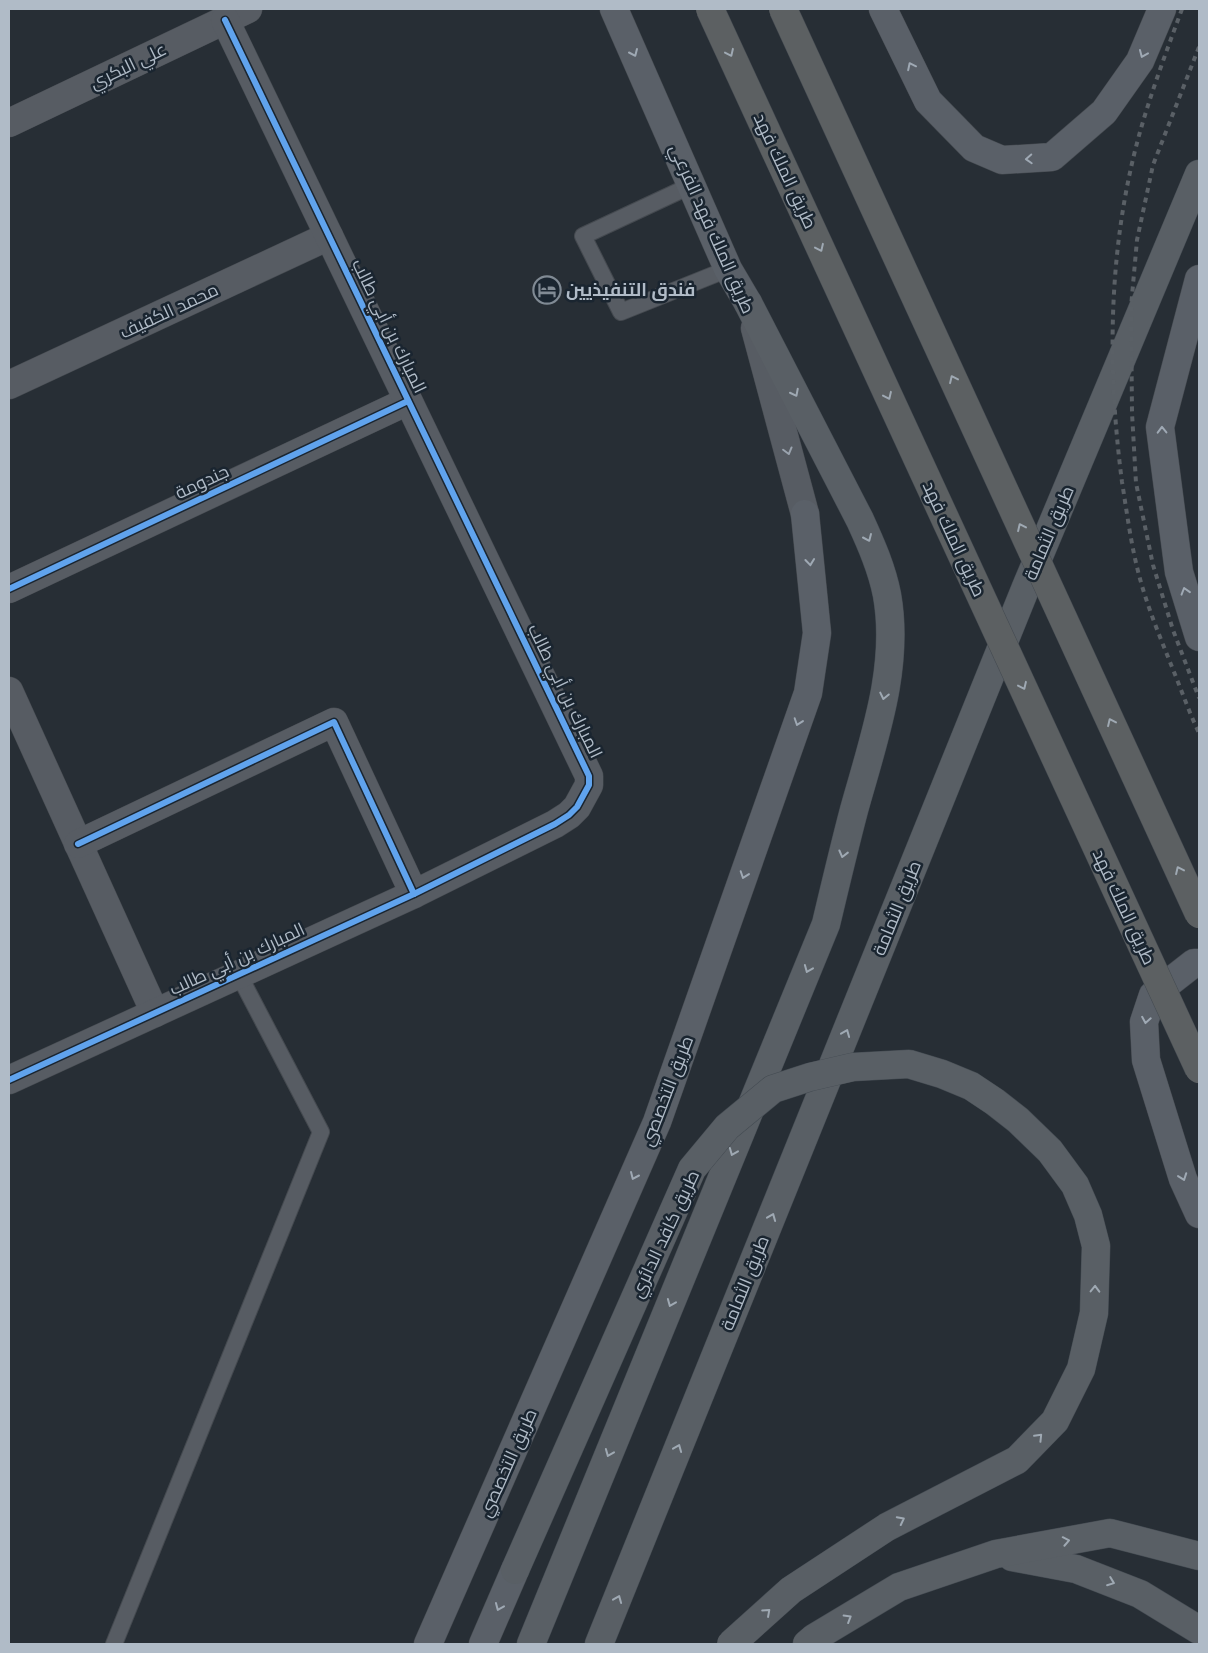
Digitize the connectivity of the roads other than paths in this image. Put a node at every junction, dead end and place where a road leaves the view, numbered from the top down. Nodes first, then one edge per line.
1 (614, 9) edge
2 (710, 9) edge
3 (783, 9) edge
4 (882, 9) edge
5 (1162, 9) edge
6 (236, 14) edge
7 (9, 123) edge
8 (1199, 174) edge
9 (692, 185) junction
10 (329, 236) junction
11 (728, 268) junction
12 (1199, 279) edge
13 (748, 303) junction
14 (9, 385) edge
15 (408, 401) junction
16 (805, 514) joint
17 (9, 589) edge
18 (1199, 637) edge
19 (9, 691) edge
20 (78, 844) junction
21 (414, 894) junction
22 (1199, 914) edge
23 (1199, 963) edge
24 (239, 975) junction
25 (154, 1013) junction
26 (1199, 1069) edge
27 (9, 1080) edge
28 (1199, 1214) edge
29 (996, 1554) junction
30 (1199, 1556) edge
31 (1199, 1630) edge
32 (114, 1644) edge
33 (428, 1644) edge
34 (482, 1644) edge
35 (531, 1644) edge
36 (599, 1644) edge
37 (731, 1644) edge
38 (808, 1644) edge

1 -> 9 main road, طريق الملك فهد الفرعي
2 -> 26 highway, طريق الملك فهد, bridge
22 -> 3 highway, bridge
5 -> 4 main road
6 - 7 street, علي البكري
6 - 10 street, المبارك بن أبي طالب
36 -> 8 main road, طريق الثمامة
9 - 11 main road, طريق الملك فهد الفرعي
9 - 11 lane
10 - 14 street, محمد الكفيف
10 - 15 street, المبارك بن أبي طالب
11 - 13 main road, طريق الملك فهد الفرعي
18 -> 12 main road
13 -> 16 street, طريق الملك فهد الفرعي
13 -> 35 main road
15 - 17 street, جندومة
15 - 21 street, المبارك بن أبي طالب
16 -> 33 main road, طريق التخصصي
19 - 20 street
20 - 21 street
20 - 25 street
21 - 24 street, المبارك بن أبي طالب
23 -> 28 main road
24 - 25 street, المبارك بن أبي طالب
24 - 32 lane
25 - 27 street, المبارك بن أبي طالب
29 -> 30 main road
29 -> 31 main road
38 -> 29 main road
37 -> 34 main road, طريق كافد الدائري, bridge

